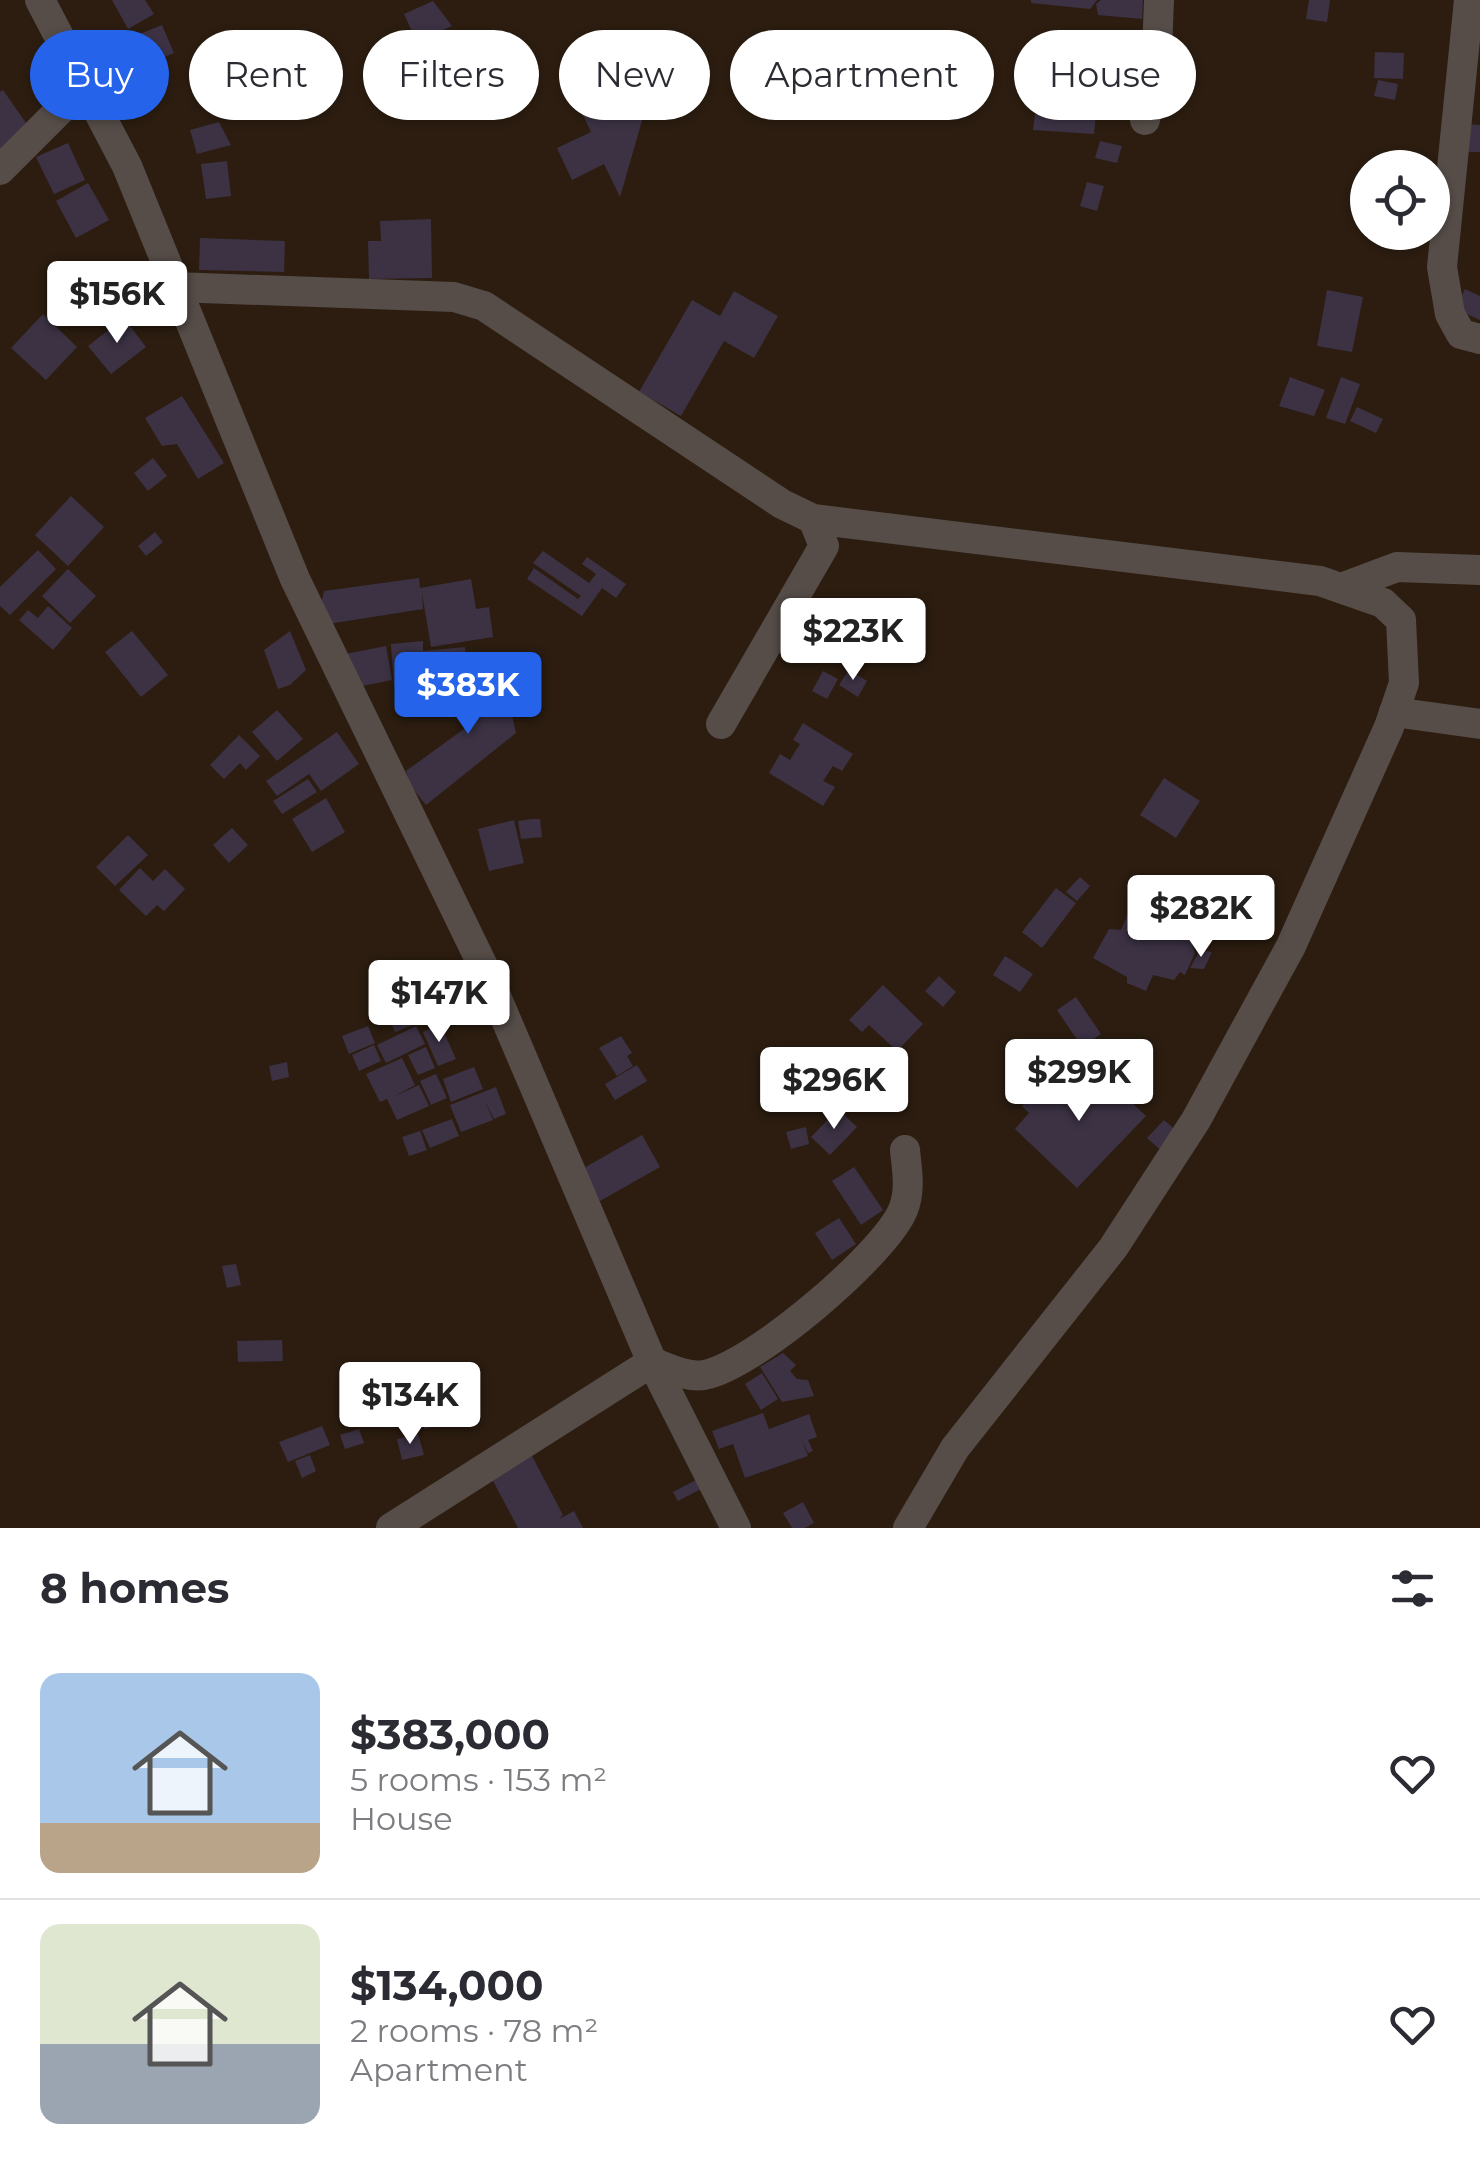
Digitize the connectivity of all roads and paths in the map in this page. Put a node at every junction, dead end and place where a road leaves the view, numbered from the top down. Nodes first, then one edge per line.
1 (40, 0) edge
2 (1159, 0) edge
3 (1469, 0) edge
4 (55, 30) edge
5 (1158, 30) edge
6 (50, 120) edge
7 (102, 120) edge
8 (0, 170) edge
9 (174, 287) junction
10 (1480, 339) edge
11 (813, 518) junction
12 (1480, 570) edge
13 (1341, 588) junction
14 (1394, 712) junction
15 (722, 724) dead end
16 (1480, 724) edge
17 (904, 1150) dead end
18 (652, 1362) junction
19 (391, 1528) edge
20 (736, 1528) edge
21 (908, 1528) edge

1 - 4 street
2 - 5 street
3 - 10 street
6 - 8 street
7 - 9 street
9 - 11 street
9 - 18 street
11 - 13 street
11 - 15 street
12 - 13 street
13 - 14 street
14 - 16 street
14 - 21 street
17 - 18 street
18 - 19 street
18 - 20 street

